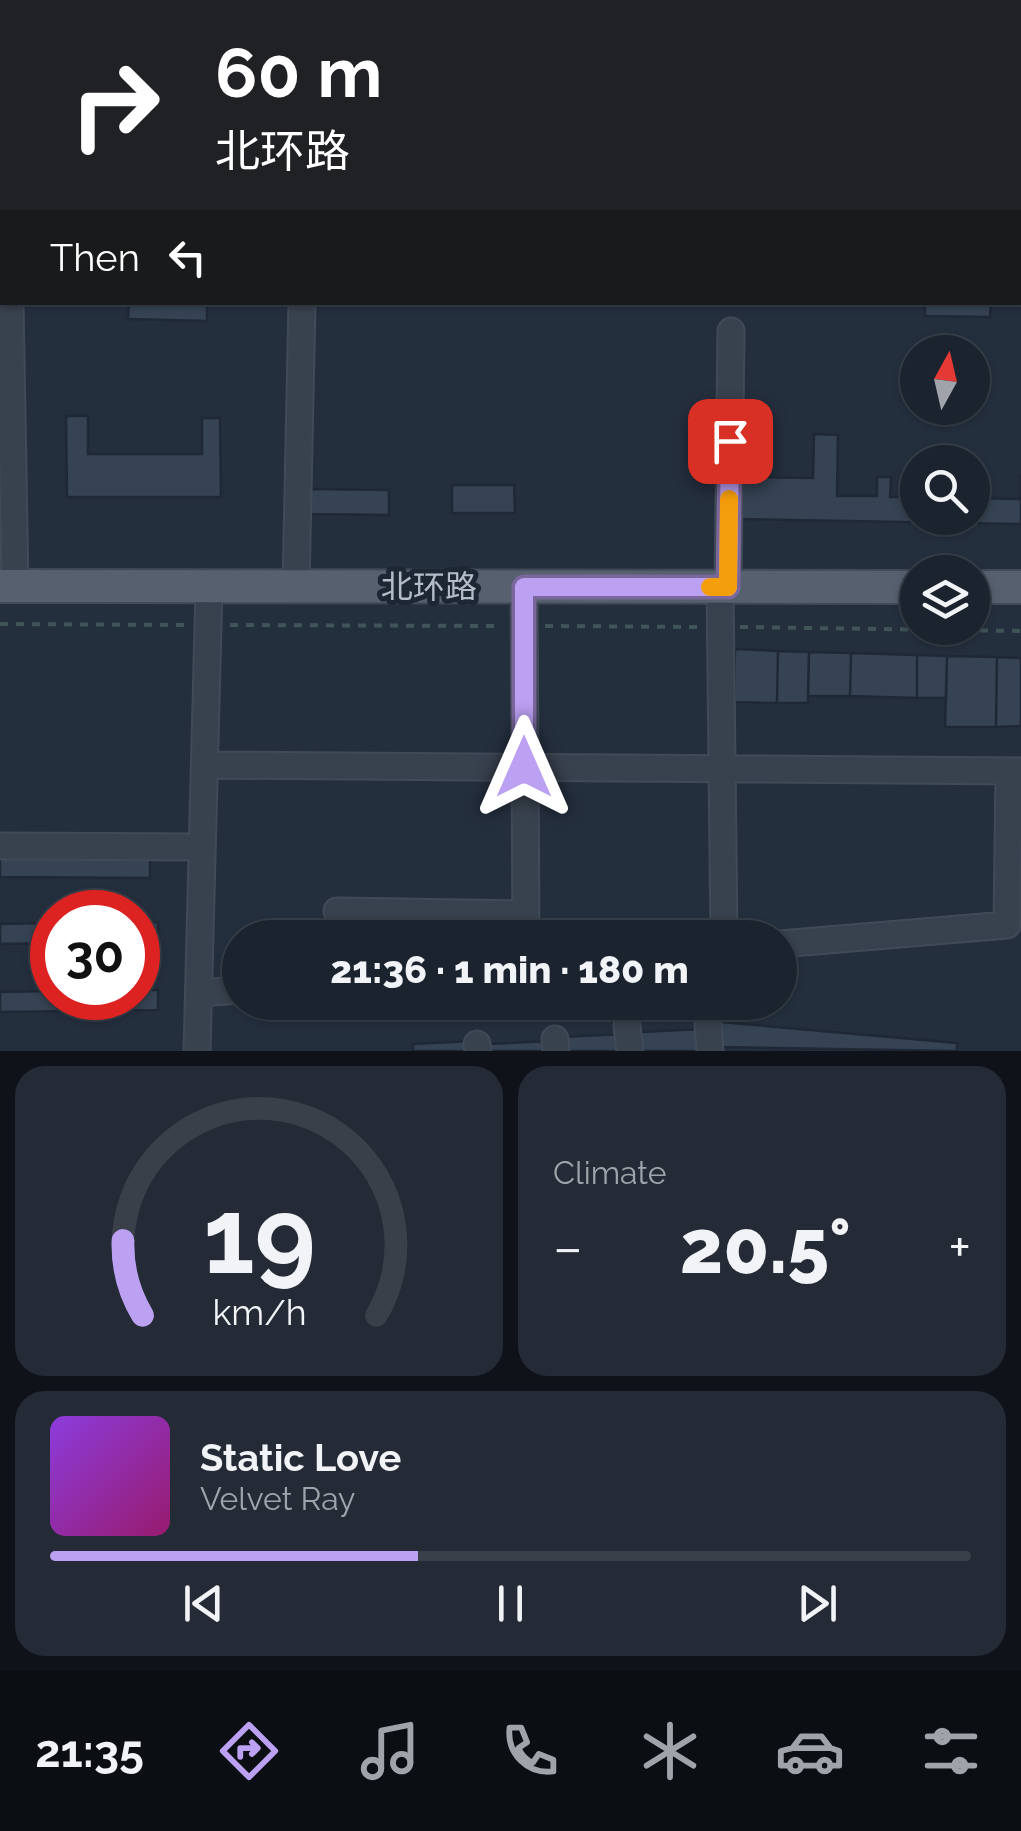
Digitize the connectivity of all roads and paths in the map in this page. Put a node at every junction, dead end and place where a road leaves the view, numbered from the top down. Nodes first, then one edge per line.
1 (10, 305) edge
2 (302, 305) edge
3 (731, 331) dead end
4 (8, 586) edge
5 (209, 587) junction
6 (524, 587) junction
7 (724, 587) junction
8 (900, 587) edge
9 (990, 587) edge
10 (1021, 587) edge
11 (296, 588) junction
12 (204, 765) junction
13 (524, 767) junction
14 (722, 768) junction
15 (1015, 771) edge
16 (0, 846) edge
17 (202, 847) junction
18 (336, 911) dead end
19 (450, 920) edge
20 (526, 920) edge
21 (724, 920) edge
22 (797, 943) edge
23 (222, 991) edge
24 (199, 993) junction
25 (708, 1024) dead end
26 (197, 1051) edge
27 (710, 1051) edge

1 - 4 street
2 - 11 street
3 - 7 street
4 - 5 main road, 北环路
5 - 11 main road, 北环路
5 - 12 street
6 - 7 main road, 北环路
6 - 11 main road, 北环路
6 - 13 street
7 - 8 main road, 北环路
7 - 14 street
9 - 10 main road
12 - 13 street
12 - 17 street
13 - 14 street
13 - 20 street
14 - 15 street
14 - 21 street
15 - 22 street
16 - 17 street
17 - 24 street
18 - 19 street
23 - 24 street
24 - 26 street
25 - 27 street

